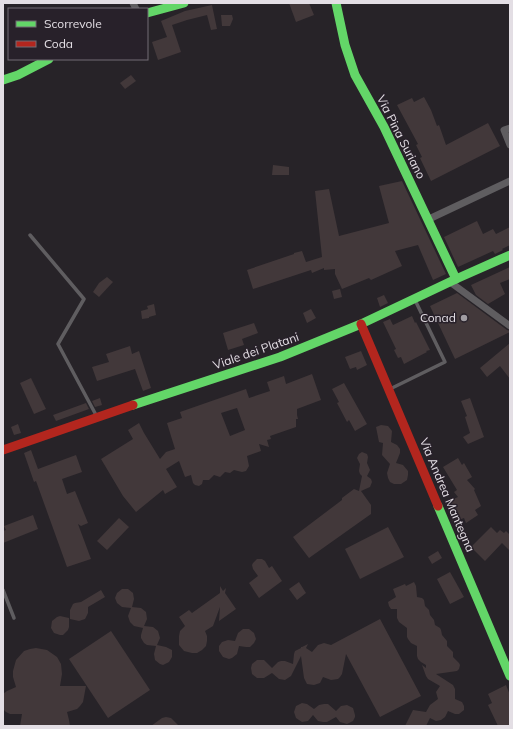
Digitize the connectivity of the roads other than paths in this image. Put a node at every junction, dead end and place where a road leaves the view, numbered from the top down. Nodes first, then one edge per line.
1 (184, 3) edge
2 (336, 3) edge
3 (148, 13) edge
4 (47, 60) edge
5 (3, 80) edge
6 (510, 128) edge
7 (510, 146) edge
8 (510, 181) edge
9 (429, 219) junction
10 (30, 235) dead end
11 (510, 255) edge
12 (453, 280) junction
13 (414, 299) junction
14 (360, 324) junction
15 (510, 326) edge
16 (389, 390) junction
17 (97, 417) junction
18 (3, 450) edge
19 (3, 590) edge
20 (14, 618) dead end
21 (510, 676) edge

1 - 3 street
2 - 9 street, Via Pina Suriano
4 - 5 street
6 - 7 street
8 - 9 street
9 - 12 street, Via Pina Suriano
10 - 17 lane
11 - 12 street, Viale dei Platani
12 - 13 street, Viale dei Platani
12 - 15 street
13 - 14 street, Viale dei Platani
13 - 16 lane
14 - 16 street, Via Andrea Mantegna
14 - 17 street, Viale dei Platani
16 - 21 street, Via Andrea Mantegna
17 - 18 street, Viale dei Platani
19 - 20 lane

